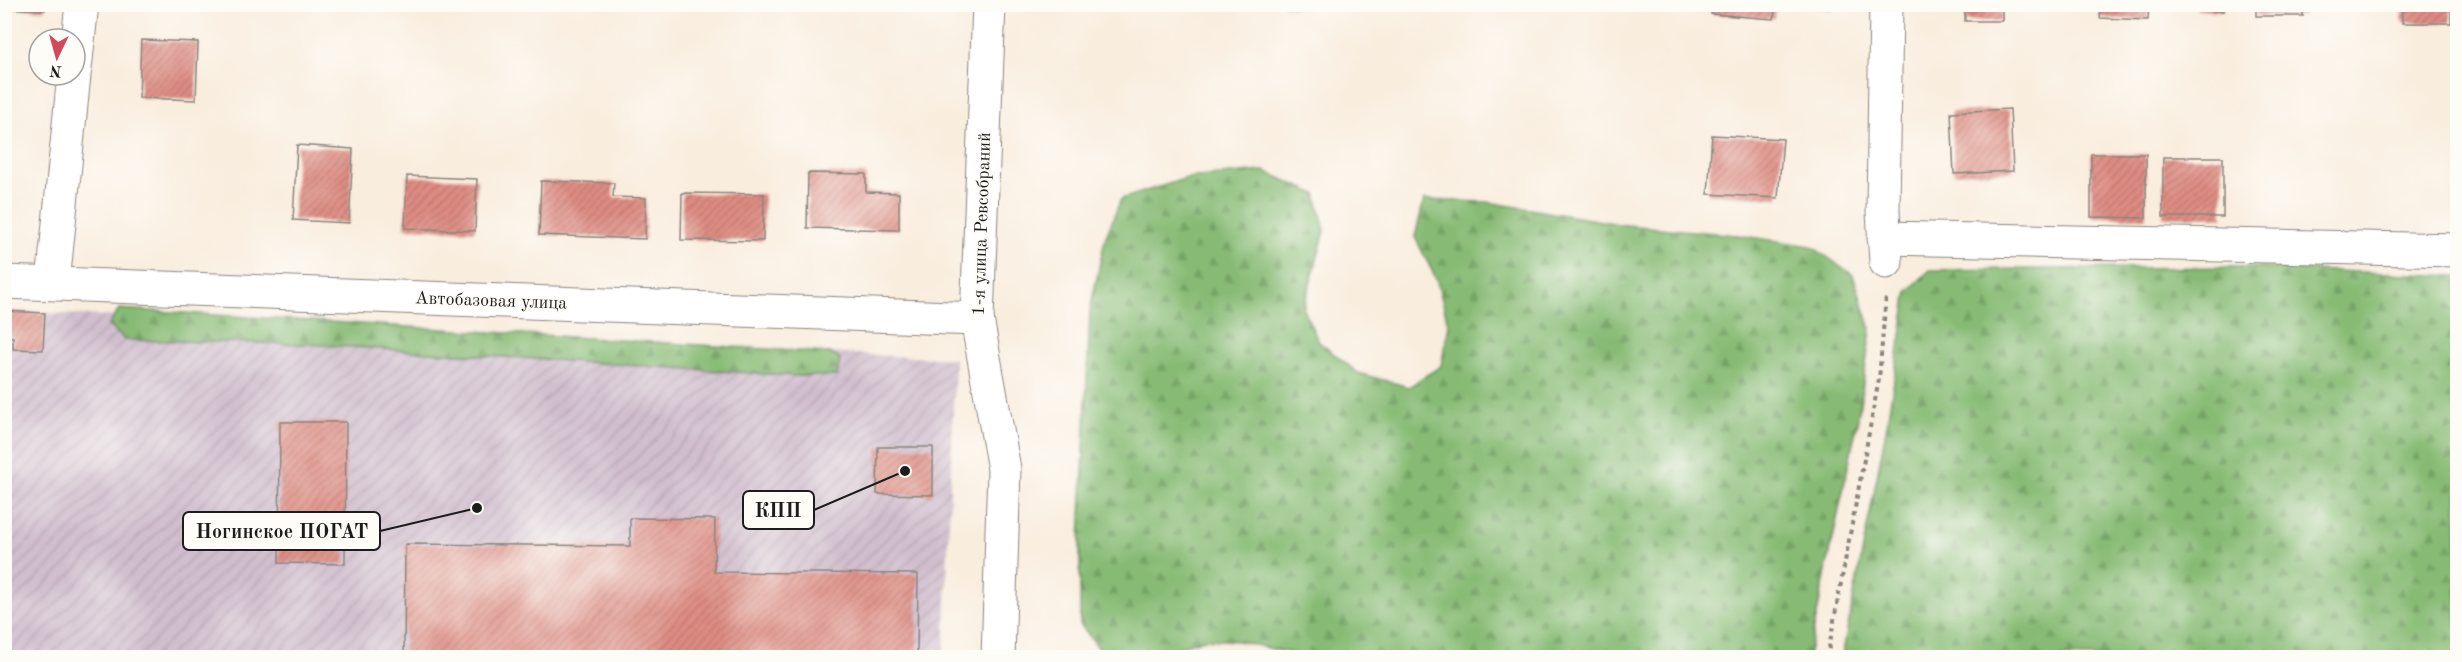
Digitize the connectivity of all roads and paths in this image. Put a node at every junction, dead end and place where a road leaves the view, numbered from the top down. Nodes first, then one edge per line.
1 (82, 4) edge
2 (989, 4) edge
3 (1886, 4) edge
4 (80, 27) edge
5 (73, 87) edge
6 (1885, 250) junction
7 (2457, 250) edge
8 (4, 282) edge
9 (53, 283) junction
10 (978, 320) junction
11 (998, 657) edge
12 (1827, 657) edge

1 - 4 street
2 - 10 street, 1-я улица Ревсобраний
3 - 6 street
5 - 9 street
6 - 7 street
6 - 12 path
8 - 9 street, Автобазовая улица
9 - 10 street, Автобазовая улица
10 - 11 street, 1-я улица Ревсобраний

